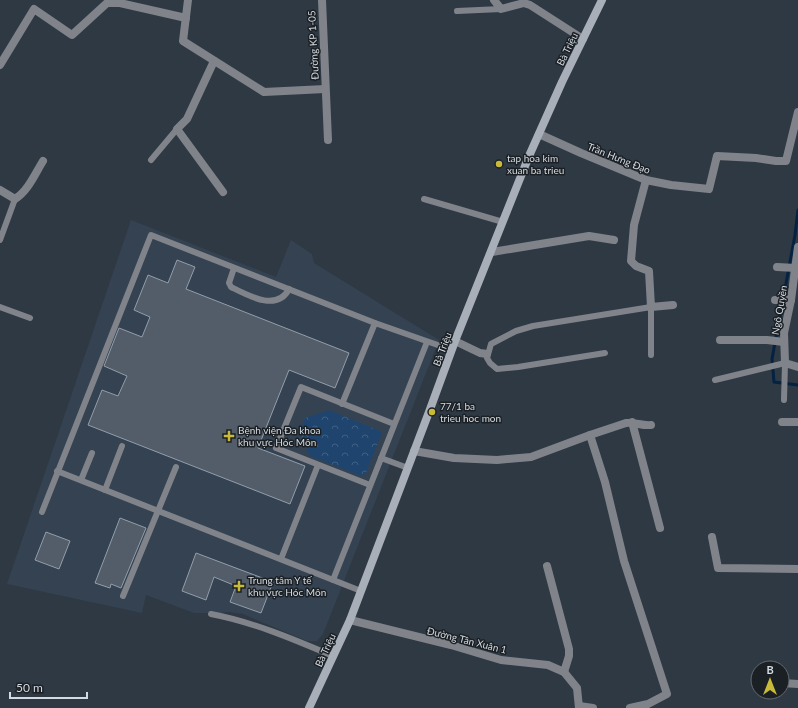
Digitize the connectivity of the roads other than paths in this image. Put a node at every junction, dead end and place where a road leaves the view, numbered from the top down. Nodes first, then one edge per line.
1 (188, 0) edge
2 (322, 0) edge
3 (494, 0) edge
4 (602, 0) edge
5 (501, 9) junction
6 (457, 11) dead end
7 (186, 18) junction
8 (583, 39) junction
9 (214, 60) junction
10 (0, 65) edge
11 (325, 89) junction
12 (798, 112) edge
13 (177, 129) junction
14 (539, 134) junction
15 (328, 140) dead end
16 (151, 160) dead end
17 (43, 161) dead end
18 (646, 180) junction
19 (0, 190) edge
20 (223, 192) dead end
21 (424, 199) dead end
22 (15, 200) junction
23 (503, 222) junction
24 (0, 240) edge
25 (614, 240) dead end
26 (798, 247) edge
27 (492, 252) junction
28 (779, 267) dead end
29 (794, 267) junction
30 (234, 268) junction
31 (290, 289) junction
32 (775, 300) dead end
33 (790, 300) junction
34 (673, 305) dead end
35 (0, 307) edge
36 (651, 307) junction
37 (30, 318) dead end
38 (375, 322) junction
39 (720, 340) dead end
40 (455, 341) junction
41 (782, 341) junction
42 (428, 342) junction
43 (452, 350) junction
44 (605, 353) dead end
45 (487, 354) junction
46 (650, 355) dead end
47 (785, 363) junction
48 (798, 367) edge
49 (715, 380) dead end
50 (784, 400) dead end
51 (342, 404) junction
52 (632, 422) junction
53 (782, 422) dead end
54 (798, 422) edge
55 (394, 424) junction
56 (651, 425) dead end
57 (590, 435) junction
58 (122, 446) dead end
59 (414, 451) junction
60 (92, 453) dead end
61 (381, 458) junction
62 (318, 465) junction
63 (176, 467) dead end
64 (408, 468) junction
65 (58, 471) junction
66 (81, 480) junction
67 (370, 486) junction
68 (105, 490) junction
69 (158, 511) junction
70 (42, 512) dead end
71 (660, 528) dead end
72 (712, 537) dead end
73 (281, 559) junction
74 (547, 566) dead end
75 (798, 569) edge
76 (333, 580) junction
77 (361, 591) junction
78 (122, 596) dead end
79 (211, 614) dead end
80 (350, 620) junction
81 (333, 656) junction
82 (564, 672) junction
83 (579, 707) edge
84 (309, 708) edge
85 (593, 708) edge
86 (630, 708) edge

1 - 7 street
2 - 11 street, Đường KP 1-05
3 - 5 street
4 - 8 street, Bà Triệu
5 - 6 lane
5 - 8 street
7 - 9 street, Đường KP 1-05
7 - 10 street
8 - 14 street, Bà Triệu
9 - 11 street, Đường KP 1-05
9 - 13 street
11 - 15 street, Đường KP 1-05
12 - 18 street, Trần Hưng Đạo
13 - 16 lane
13 - 20 street
14 - 18 street, Trần Hưng Đạo
14 - 23 street, Bà Triệu
17 - 22 street
18 - 36 street
19 - 22 street
21 - 23 lane
22 - 24 lane
23 - 27 street, Bà Triệu
25 - 27 street
26 - 29 street, Ngô Quyền
27 - 40 street, Bà Triệu
28 - 29 street
29 - 33 street, Ngô Quyền
30 - 31 lane
30 - 31 lane
30 - 65 lane
31 - 38 lane
32 - 33 street
33 - 41 street, Ngô Quyền
34 - 36 street
35 - 37 lane
36 - 45 lane
36 - 46 lane
38 - 42 lane
38 - 51 lane
39 - 41 street
40 - 43 street, Bà Triệu
40 - 45 street
41 - 47 street, Ngô Quyền
42 - 43 lane
42 - 55 lane
43 - 59 street, Bà Triệu
44 - 45 lane
47 - 48 street
47 - 49 lane
47 - 50 lane
51 - 55 lane
51 - 62 lane
52 - 56 street
52 - 57 street
52 - 71 street
53 - 54 street
55 - 61 lane
57 - 59 street
57 - 86 street
58 - 68 lane
59 - 64 street, Bà Triệu
60 - 66 lane
61 - 64 lane
61 - 67 lane
62 - 67 lane
62 - 73 lane
63 - 69 lane
64 - 77 street, Bà Triệu
65 - 66 lane
65 - 70 lane
66 - 68 lane
67 - 76 lane
68 - 69 lane
69 - 73 lane
69 - 78 lane
72 - 75 street
73 - 76 lane
74 - 82 street
76 - 77 lane
77 - 80 street, Bà Triệu
79 - 81 lane
80 - 81 street, Bà Triệu
80 - 82 street, Đường Tân Xuân 1
81 - 84 street, Bà Triệu
82 - 83 street, Đường Tân Xuân 1
83 - 85 street

